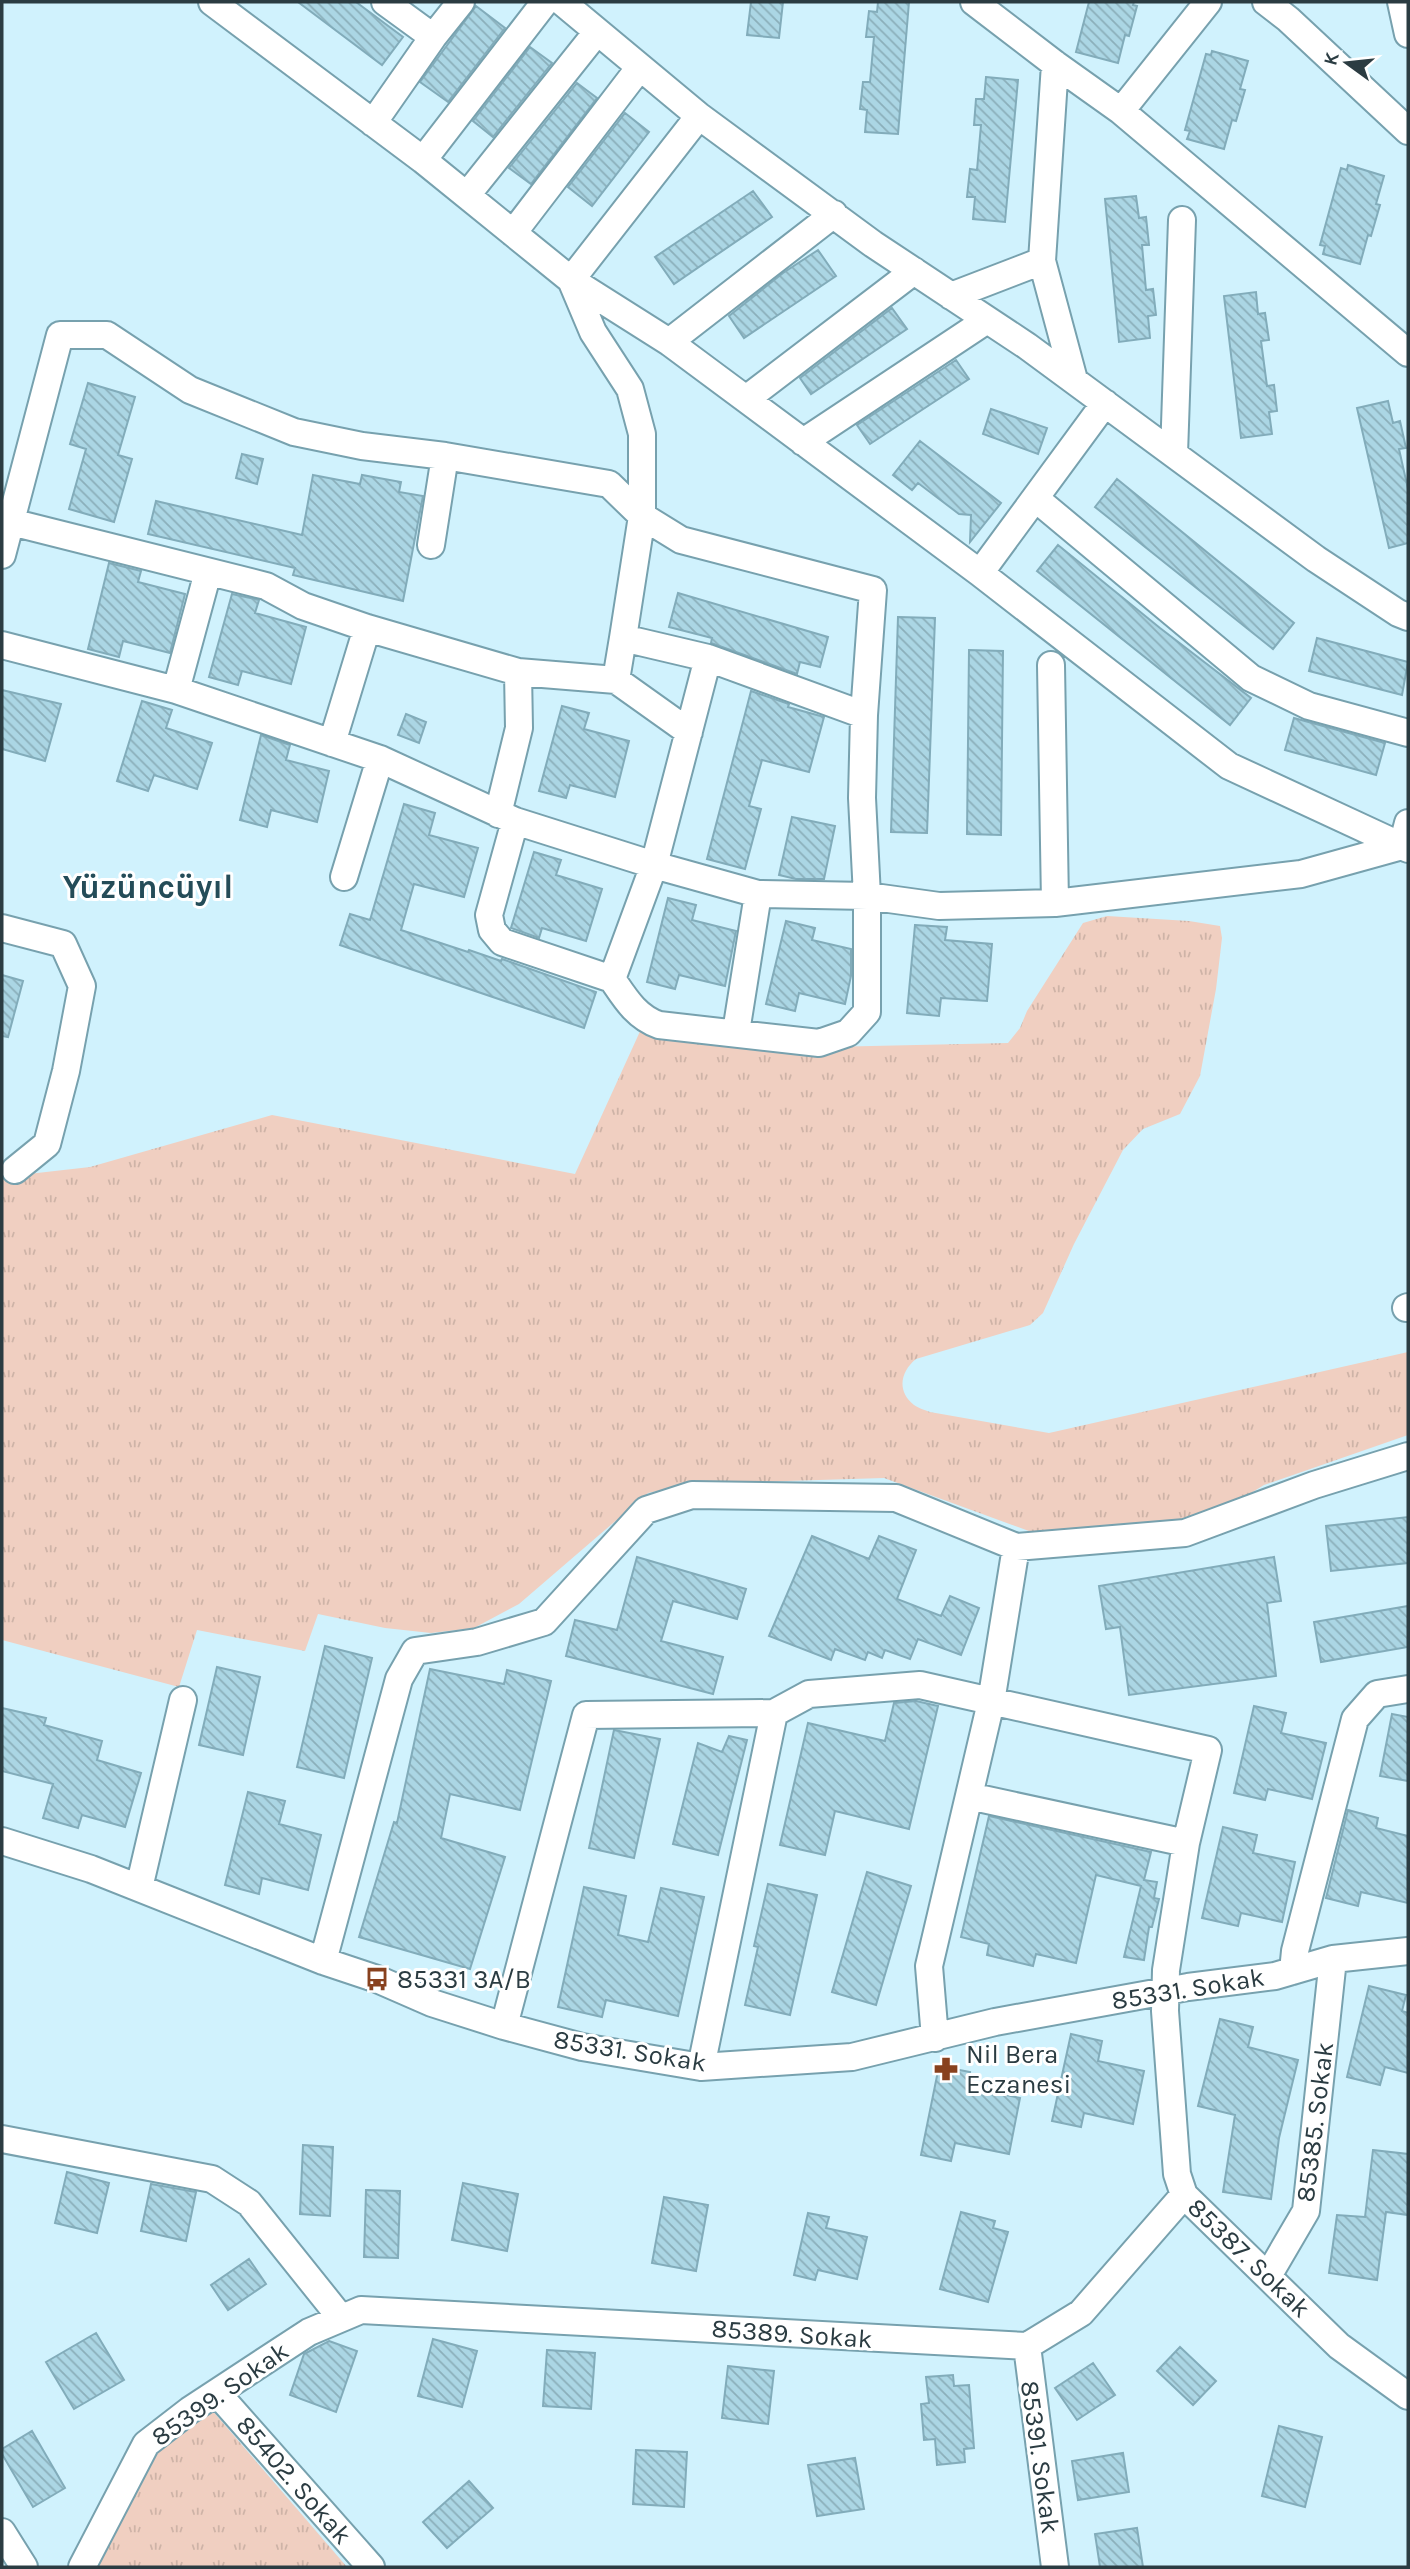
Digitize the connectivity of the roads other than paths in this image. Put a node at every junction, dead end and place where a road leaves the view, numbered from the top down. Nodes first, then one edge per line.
1 (212, 2) edge
2 (385, 2) edge
3 (461, 2) edge
4 (545, 2) edge
5 (562, 2) edge
6 (974, 2) edge
7 (1208, 2) edge
8 (1266, 2) edge
9 (1401, 2) edge
10 (597, 32) junction
11 (1408, 34) edge
12 (433, 37) junction
13 (1055, 64) junction
14 (640, 67) junction
15 (1121, 111) junction
16 (699, 116) junction
17 (373, 123) junction
18 (1408, 131) edge
19 (423, 160) junction
20 (467, 195) junction
21 (834, 214) junction
22 (1182, 220) dead end
23 (513, 233) junction
24 (1042, 261) junction
25 (914, 271) junction
26 (571, 280) junction
27 (951, 296) junction
28 (987, 320) junction
29 (669, 342) junction
30 (1408, 353) edge
31 (1074, 380) junction
32 (746, 399) junction
33 (1105, 403) junction
34 (803, 442) junction
35 (1174, 454) junction
36 (445, 456) junction
37 (1035, 498) junction
38 (642, 516) junction
39 (10, 522) junction
40 (431, 545) dead end
41 (2, 555) edge
42 (208, 572) junction
43 (980, 573) junction
44 (1408, 617) edge
45 (367, 628) junction
46 (623, 638) junction
47 (2, 645) edge
48 (708, 659) junction
49 (1051, 665) dead end
50 (518, 672) junction
51 (616, 680) junction
52 (176, 690) junction
53 (864, 715) junction
54 (689, 732) junction
55 (1408, 733) edge
56 (332, 743) junction
57 (380, 759) junction
58 (507, 818) junction
59 (1406, 839) edge
60 (654, 865) junction
61 (344, 877) dead end
62 (758, 894) junction
63 (867, 896) junction
64 (1055, 903) junction
65 (2, 928) edge
66 (612, 979) junction
67 (736, 1032) junction
68 (15, 1170) dead end
69 (1408, 1456) edge
70 (1016, 1547) junction
71 (1408, 1689) edge
72 (183, 1700) dead end
73 (990, 1702) junction
74 (774, 1713) junction
75 (969, 1796) junction
76 (2, 1841) edge
77 (1186, 1843) junction
78 (139, 1888) junction
79 (1408, 1951) edge
80 (1333, 1959) junction
81 (323, 1961) junction
82 (1293, 1971) junction
83 (1165, 1991) junction
84 (504, 2026) junction
85 (935, 2038) junction
86 (701, 2067) junction
87 (2, 2139) edge
88 (1184, 2195) junction
89 (1268, 2276) junction
90 (341, 2318) junction
91 (1027, 2346) junction
92 (216, 2393) junction
93 (1408, 2396) edge
94 (2, 2532) edge
95 (24, 2567) edge
96 (82, 2567) edge
97 (371, 2567) edge
98 (1055, 2567) edge

1 - 17 street
2 - 12 street
3 - 12 street
4 - 19 street
5 - 10 street
6 - 13 street
7 - 15 street
8 - 18 street
9 - 11 street
10 - 14 street
10 - 20 street
12 - 17 street
13 - 15 street
13 - 24 street
14 - 16 street
14 - 23 street
15 - 30 street
16 - 21 street
16 - 26 street
17 - 19 street
19 - 20 street
20 - 23 street
21 - 25 street
21 - 29 street
22 - 35 street
23 - 26 street
24 - 27 street
24 - 31 street
25 - 27 street
25 - 32 street
26 - 29 street
26 - 38 street
27 - 28 street
28 - 31 street
28 - 34 street
29 - 32 street
31 - 33 street
32 - 34 street
33 - 35 street
33 - 37 street
34 - 43 street
35 - 44 street
36 - 38 street
36 - 39 street
36 - 40 street
37 - 43 street
37 - 55 street
38 - 46 street
38 - 53 street
39 - 41 street
39 - 42 street
42 - 45 street
42 - 52 street
43 - 59 street
45 - 50 street
45 - 56 street
46 - 48 street
46 - 51 street
47 - 52 street
48 - 53 street
48 - 54 street
49 - 64 street
50 - 51 street
50 - 58 street
51 - 54 street
52 - 56 street
53 - 63 street
54 - 60 street
56 - 57 street
57 - 58 street
57 - 61 street
58 - 60 street
58 - 66 street
59 - 64 street
60 - 62 street
60 - 66 street
62 - 63 street
62 - 67 street
63 - 64 street
63 - 67 street
65 - 68 street
66 - 67 street
69 - 70 street
70 - 73 street
70 - 81 street
71 - 82 street
72 - 78 street
73 - 74 street
73 - 75 street
73 - 77 street, 85387. Sokak
74 - 84 street
74 - 86 street
75 - 77 street
75 - 85 street
76 - 78 street, 85331. Sokak
77 - 83 street, 85387. Sokak
78 - 81 street, 85331. Sokak
79 - 80 street, 85331. Sokak
80 - 82 street, 85331. Sokak
80 - 89 street, 85385. Sokak
81 - 84 street, 85331. Sokak
82 - 83 street, 85331. Sokak
83 - 85 street, 85331. Sokak
83 - 88 street, 85387. Sokak
84 - 86 street, 85331. Sokak
85 - 86 street, 85331. Sokak
87 - 90 street
88 - 89 street, 85387. Sokak
88 - 91 street
89 - 93 street, 85387. Sokak
90 - 91 street, 85389. Sokak
90 - 92 street, 85399. Sokak
91 - 98 street, 85391. Sokak
92 - 96 street, 85399. Sokak
92 - 97 street, 85402. Sokak
94 - 95 street

